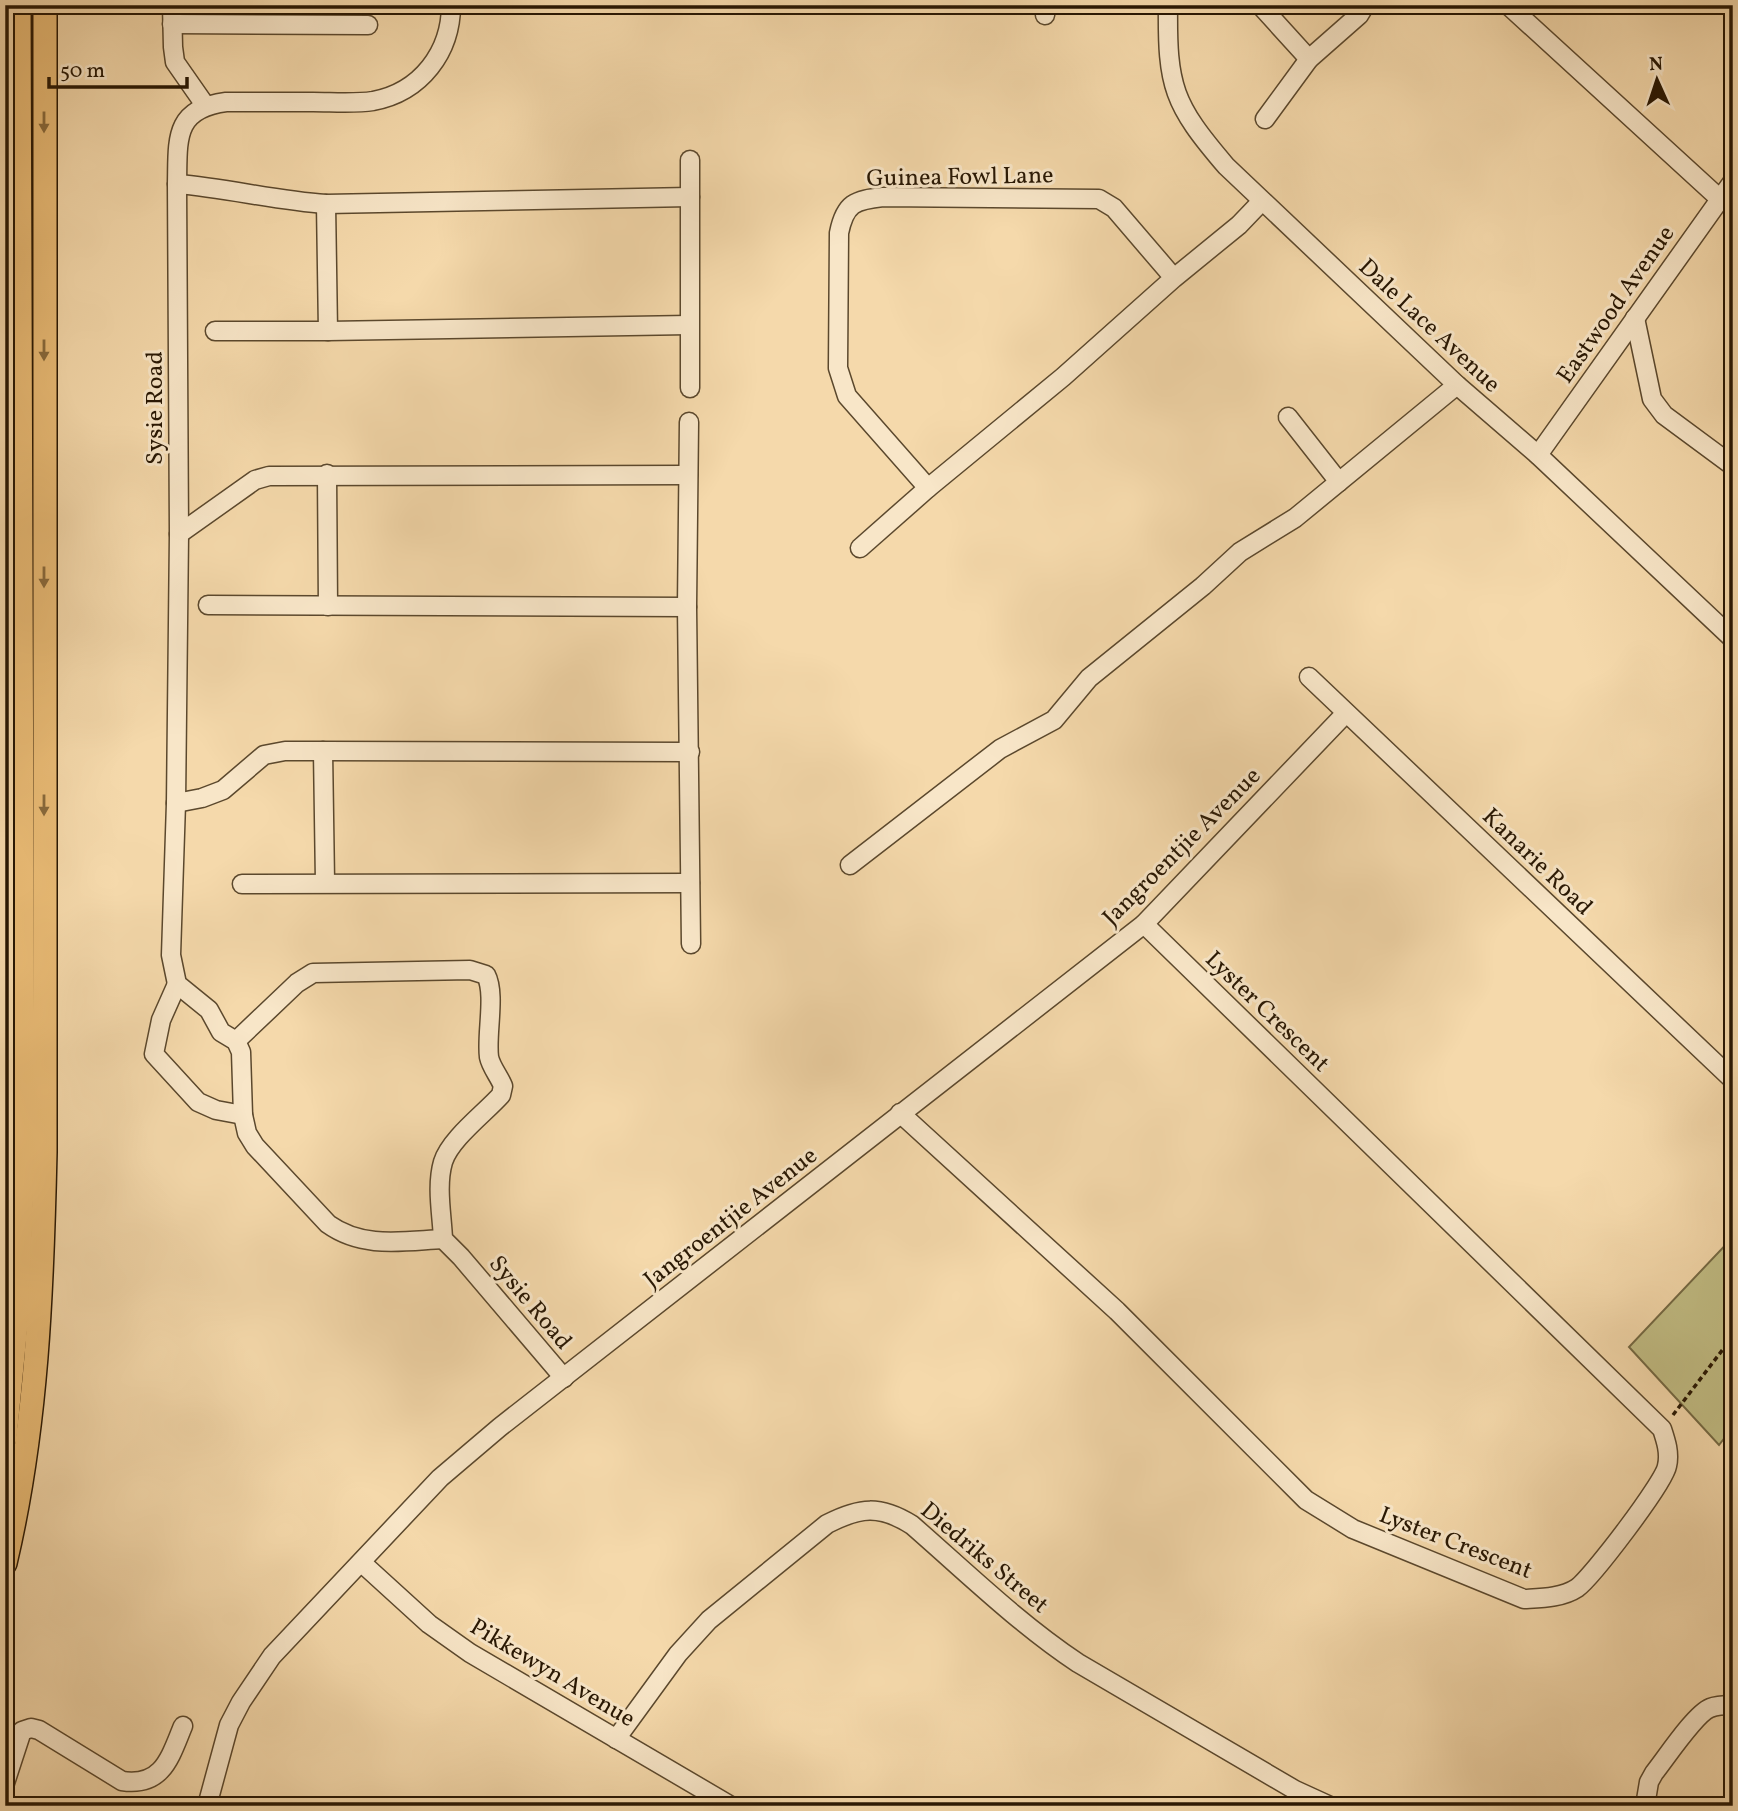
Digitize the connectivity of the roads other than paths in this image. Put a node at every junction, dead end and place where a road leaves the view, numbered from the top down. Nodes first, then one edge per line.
1 (19, 5) edge
2 (44, 5) edge
3 (172, 5) edge
4 (451, 5) edge
5 (1168, 5) edge
6 (1261, 5) edge
7 (1365, 5) edge
8 (1508, 5) edge
9 (172, 24) junction
10 (368, 25) dead end
11 (1309, 59) junction
12 (205, 105) junction
13 (1265, 119) dead end
14 (690, 160) dead end
15 (1733, 181) edge
16 (177, 184) junction
17 (691, 197) junction
18 (1720, 200) junction
19 (1262, 201) junction
20 (326, 204) junction
21 (1174, 278) junction
22 (1635, 318) junction
23 (689, 325) junction
24 (215, 331) dead end
25 (328, 331) junction
26 (1457, 385) junction
27 (690, 388) dead end
28 (1288, 418) dead end
29 (690, 422) dead end
30 (1538, 455) junction
31 (1733, 466) edge
32 (327, 474) junction
33 (688, 475) junction
34 (1339, 482) junction
35 (928, 488) junction
36 (178, 534) junction
37 (860, 548) dead end
38 (208, 605) dead end
39 (328, 606) junction
40 (687, 607) junction
41 (1733, 639) edge
42 (1309, 677) dead end
43 (1346, 713) junction
44 (323, 751) junction
45 (690, 752) junction
46 (176, 803) junction
47 (850, 865) dead end
48 (325, 882) junction
49 (690, 883) junction
50 (242, 884) dead end
51 (1144, 924) junction
52 (691, 944) dead end
53 (177, 984) junction
54 (236, 1041) junction
55 (1733, 1080) edge
56 (900, 1114) junction
57 (243, 1115) junction
58 (443, 1240) junction
59 (564, 1378) junction
60 (5, 1438) edge
61 (5, 1563) edge
62 (362, 1563) junction
63 (1733, 1705) edge
64 (183, 1726) dead end
65 (616, 1739) junction
66 (5, 1783) edge
67 (214, 1803) edge
68 (731, 1806) edge
69 (1330, 1806) edge
70 (1645, 1806) edge

1 - 60 main road
2 -> 61 main road
3 - 9 street
4 - 12 street
5 - 19 street, Dale Lace Avenue
6 - 11 street
7 - 11 street
8 - 18 street
9 - 10 street
9 - 12 street
11 - 13 street
12 - 16 street, Sysie Road
14 - 17 street
15 - 18 street, Eastwood Avenue
16 - 20 street
16 - 36 street, Sysie Road
17 - 20 street
17 - 23 street
18 - 22 street, Eastwood Avenue
19 - 21 street
19 - 26 street, Dale Lace Avenue
20 - 25 street
21 - 35 street
21 - 35 street, Guinea Fowl Lane
22 - 30 street, Eastwood Avenue
22 - 31 street
23 - 25 street
23 - 27 street
24 - 25 street
26 - 30 street, Dale Lace Avenue
26 - 34 street
28 - 34 street
29 - 33 street
30 - 41 street, Dale Lace Avenue
32 - 33 street
32 - 36 street
32 - 39 street
33 - 40 street
34 - 47 street
35 - 37 street
36 - 46 street, Sysie Road
38 - 39 street
39 - 40 street
40 - 45 street
42 - 43 street, Kanarie Road
43 - 51 street, Jangroentjie Avenue
43 - 55 street, Kanarie Road
44 - 45 street
44 - 46 street
44 - 48 street
45 - 49 street
46 - 53 street, Sysie Road
48 - 49 street
48 - 50 street
49 - 52 street
51 - 56 street, Jangroentjie Avenue
51 - 56 street, Lyster Crescent
53 - 54 street
53 - 57 street
54 - 57 street
54 - 58 street
56 - 59 street, Jangroentjie Avenue
57 - 58 street
58 - 59 street, Sysie Road
59 - 62 street, Jangroentjie Avenue
62 - 65 street, Pikkewyn Avenue
62 - 67 street, Jangroentjie Avenue
63 - 70 street
64 - 66 street
65 - 68 street, Pikkewyn Avenue
65 - 69 street, Diedriks Street

